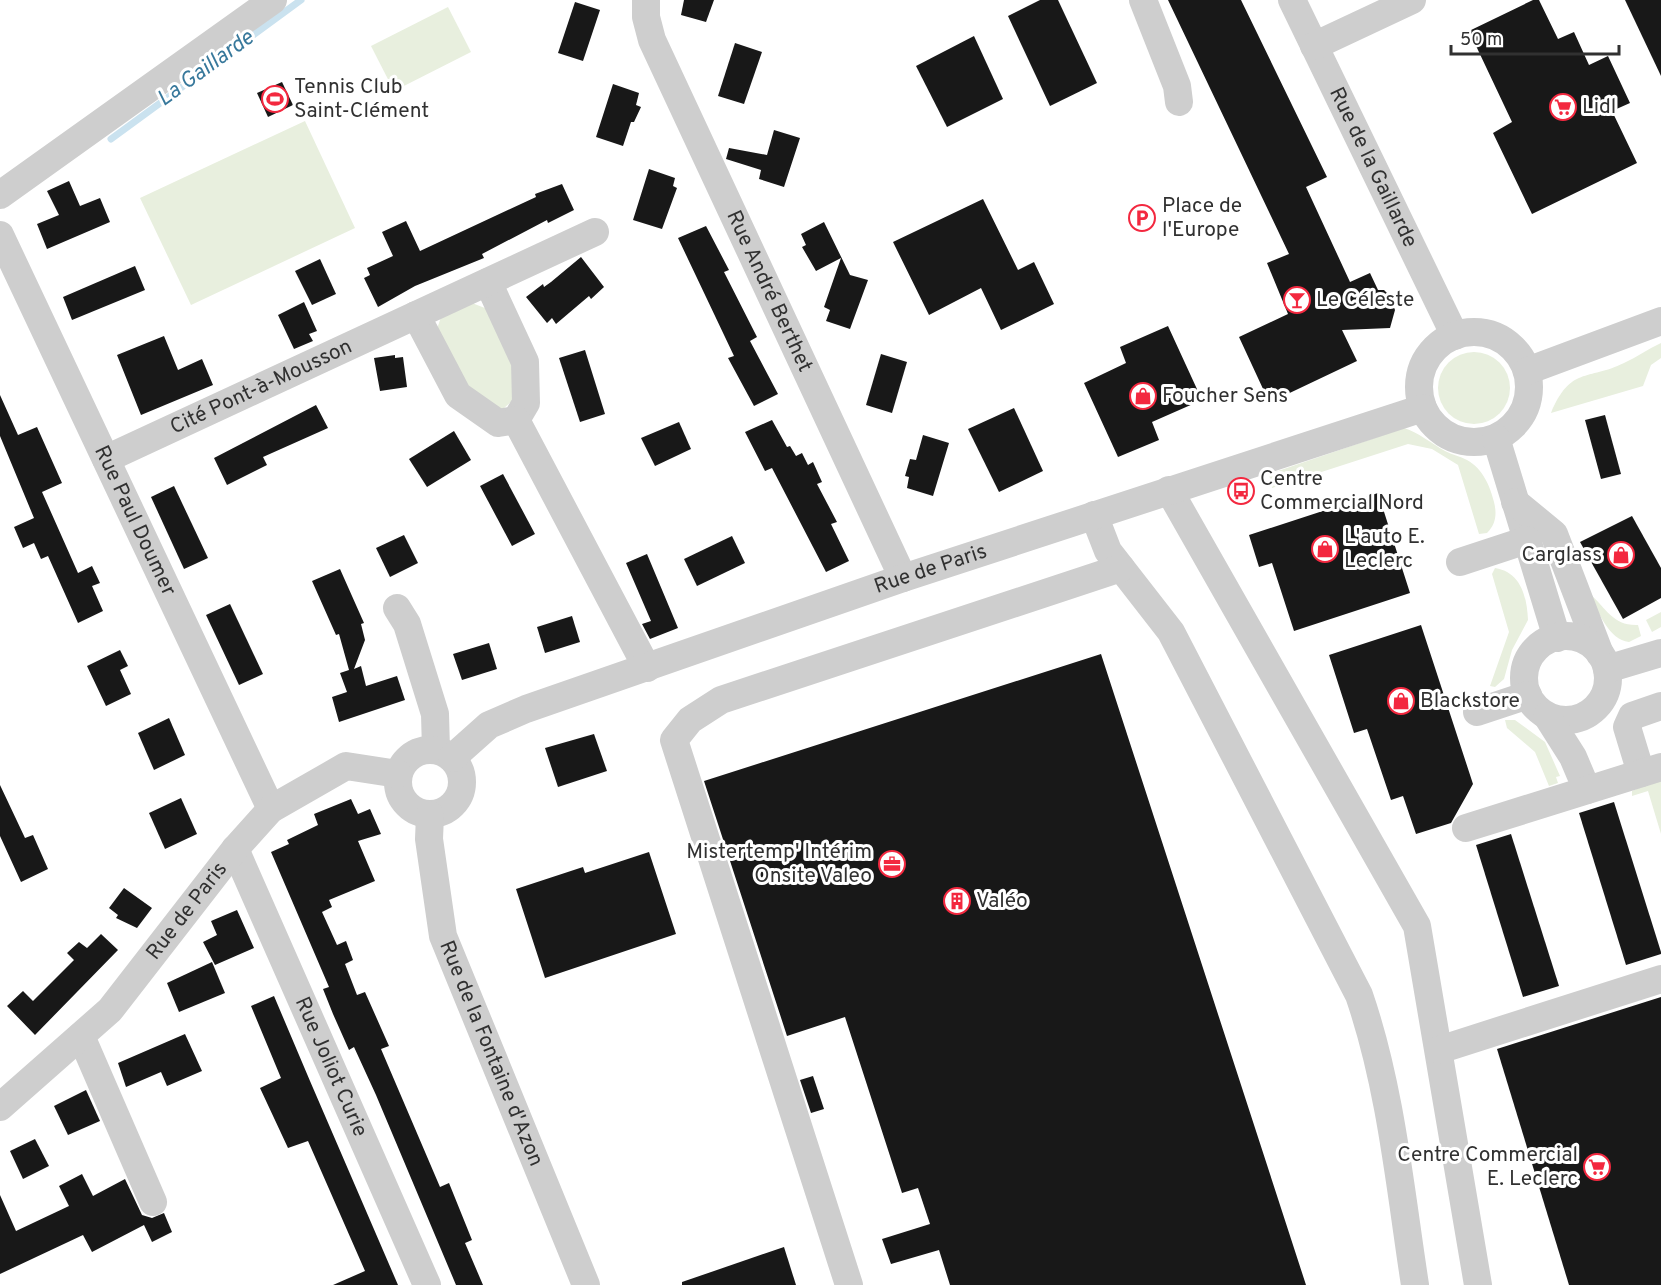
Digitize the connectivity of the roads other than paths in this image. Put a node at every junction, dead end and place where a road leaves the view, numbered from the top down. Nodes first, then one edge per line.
1 (273, 0) edge
2 (646, 0) edge
3 (1143, 0) edge
4 (1292, 0) edge
5 (1412, 0) edge
6 (1314, 46) junction
7 (1178, 94) dead end
8 (0, 195) edge
9 (596, 232) dead end
10 (0, 235) edge
11 (488, 282) junction
12 (416, 315) junction
13 (1661, 321) edge
14 (1455, 336) junction
15 (1527, 371) junction
16 (1423, 408) junction
17 (516, 420) junction
18 (1496, 438) junction
19 (106, 459) junction
20 (1175, 488) junction
21 (1515, 502) junction
22 (1094, 514) junction
23 (1527, 540) junction
24 (1460, 562) dead end
25 (1121, 568) junction
26 (903, 578) junction
27 (397, 608) dead end
28 (1557, 638) junction
29 (1661, 653) edge
30 (1604, 662) junction
31 (647, 668) junction
32 (1528, 695) junction
33 (1661, 706) edge
34 (1477, 712) dead end
35 (1587, 714) junction
36 (1547, 716) junction
37 (444, 754) junction
38 (1651, 770) edge
39 (399, 774) junction
40 (1587, 790) junction
41 (271, 808) junction
42 (430, 815) junction
43 (1466, 828) dead end
44 (236, 849) junction
45 (1661, 979) edge
46 (81, 1036) junction
47 (1439, 1050) junction
48 (0, 1107) edge
49 (153, 1203) dead end
50 (427, 1285) edge
51 (586, 1285) edge
52 (849, 1285) edge
53 (1415, 1285) edge
54 (1478, 1285) edge

1 - 8 street
2 - 26 street, Rue André Berthet
3 - 7 street
4 - 6 street, Rue de la Gaillarde
5 - 6 street
6 - 14 street, Rue de la Gaillarde
9 - 11 street, Cité Pont-à-Mousson
10 - 19 street, Rue Paul Doumer
11 - 12 street, Cité Pont-à-Mousson
11 - 17 street
12 - 17 street
12 - 19 street, Cité Pont-à-Mousson
13 - 15 street
14 - 15 street
14 - 16 street
15 - 18 street
16 - 18 street
16 - 20 street
17 - 31 street
18 - 21 street
19 - 41 street, Rue Paul Doumer
20 - 22 street
20 - 47 street
21 - 23 street
21 - 30 street
22 - 25 street
22 - 26 street, Rue de Paris
23 - 24 street
23 - 28 street
25 - 52 street
25 - 53 street
26 - 31 street, Rue de Paris
27 - 37 street
28 - 30 street
28 - 32 street
29 - 30 street
30 - 35 street
31 - 37 street, Rue de Paris
32 - 34 street
32 - 36 street
33 - 38 street
35 - 36 street
35 - 40 street
36 - 40 street
37 - 39 street
37 - 42 street
38 - 40 street
39 - 41 street, Rue de Paris
39 - 42 street
40 - 43 street
41 - 44 street, Rue de Paris
42 - 51 street, Rue de la Fontaine d'Azon
44 - 46 street, Rue de Paris
44 - 50 street, Rue Joliot Curie
45 - 47 street
46 - 48 street, Rue de Paris
46 - 49 street
47 - 54 street

